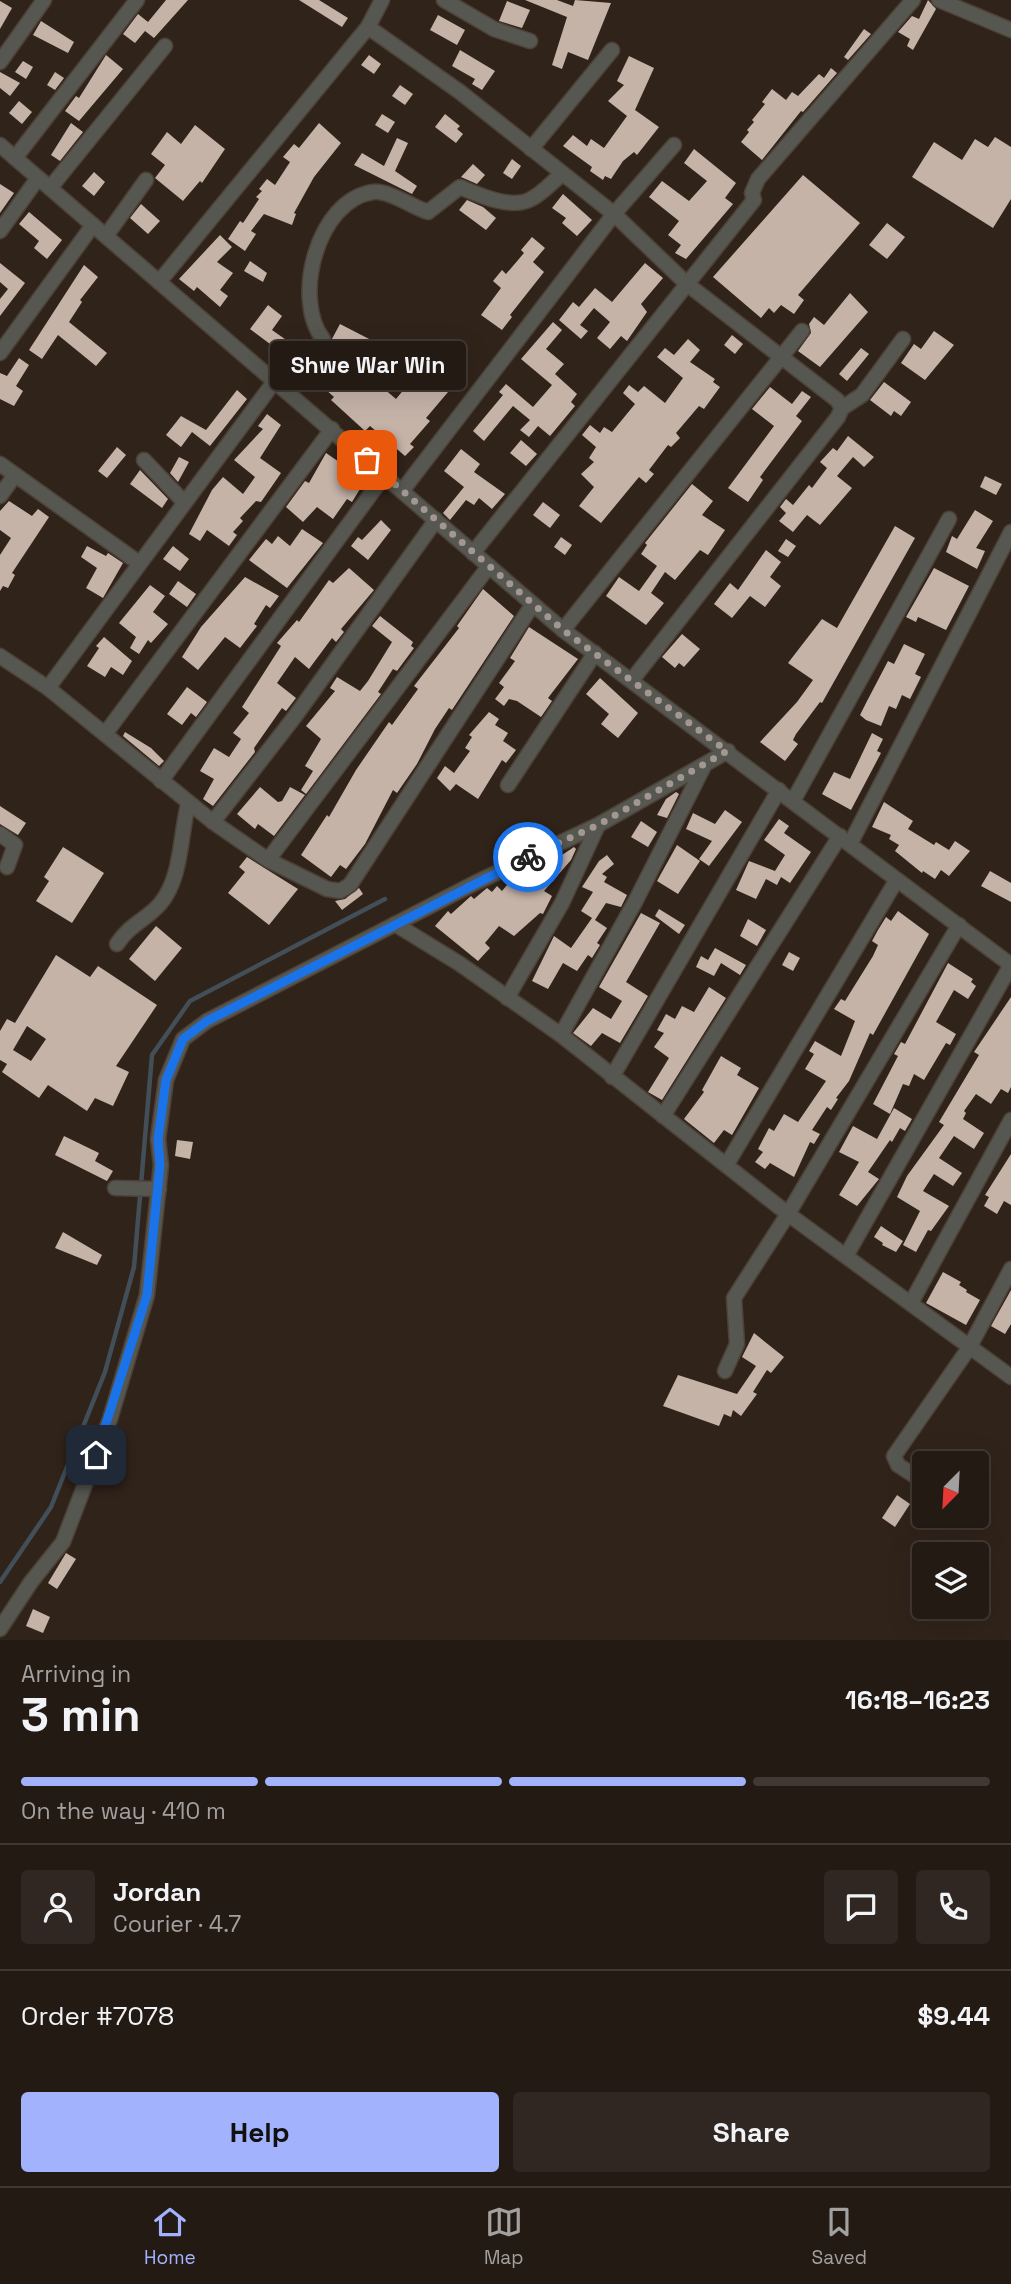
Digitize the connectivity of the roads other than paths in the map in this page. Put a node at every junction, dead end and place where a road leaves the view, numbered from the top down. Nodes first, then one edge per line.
1 (44, 0) edge
2 (137, 0) edge
3 (382, 0) edge
4 (444, 0) edge
5 (913, 0) edge
6 (939, 0) edge
7 (368, 27) junction
8 (1011, 30) edge
9 (530, 41) dead end
10 (165, 47) dead end
11 (612, 50) dead end
12 (0, 62) edge
13 (0, 145) edge
14 (674, 145) dead end
15 (531, 149) junction
16 (15, 158) junction
17 (562, 174) junction
18 (38, 178) junction
19 (146, 180) dead end
20 (50, 188) junction
21 (614, 214) junction
22 (93, 225) junction
23 (0, 231) edge
24 (106, 236) junction
25 (159, 282) junction
26 (687, 284) junction
27 (802, 331) dead end
28 (323, 339) dead end
29 (903, 339) dead end
30 (0, 353) edge
31 (780, 358) junction
32 (274, 382) junction
33 (842, 408) junction
34 (332, 429) junction
35 (144, 460) dead end
36 (0, 464) edge
37 (15, 475) junction
38 (384, 476) junction
39 (402, 491) junction
40 (0, 495) edge
41 (183, 501) junction
42 (949, 519) dead end
43 (436, 520) junction
44 (1011, 531) edge
45 (473, 552) junction
46 (139, 563) junction
47 (489, 566) junction
48 (533, 604) junction
49 (563, 630) junction
50 (595, 653) junction
51 (0, 656) edge
52 (632, 680) junction
53 (48, 688) junction
54 (105, 734) junction
55 (727, 751) junction
56 (703, 768) junction
57 (162, 780) junction
58 (508, 785) dead end
59 (779, 790) junction
60 (793, 801) junction
61 (188, 805) junction
62 (213, 822) junction
63 (598, 825) junction
64 (0, 834) edge
65 (845, 840) junction
66 (268, 860) junction
67 (7, 867) dead end
68 (896, 881) junction
69 (395, 924) junction
70 (959, 925) junction
71 (117, 944) dead end
72 (1011, 965) edge
73 (507, 998) junction
74 (561, 1035) junction
75 (612, 1077) junction
76 (663, 1116) junction
77 (1011, 1120) edge
78 (727, 1164) junction
79 (115, 1188) dead end
80 (147, 1189) junction
81 (788, 1214) junction
82 (846, 1256) junction
83 (1011, 1269) edge
84 (911, 1304) junction
85 (969, 1348) junction
86 (725, 1371) dead end
87 (1011, 1377) edge
88 (912, 1474) edge
89 (0, 1629) edge

1 - 12 street
2 - 16 street
3 - 7 street
4 - 9 street
5 - 26 street
6 - 8 street
7 - 15 street
7 - 25 street
10 - 20 street
11 - 15 street
13 - 16 street
14 - 21 street
15 - 17 street
16 - 18 street
17 - 21 street
17 - 28 street
18 - 20 street
18 - 23 street
19 - 24 street
20 - 22 street
21 - 26 street
21 - 39 street
22 - 24 street
22 - 30 street
24 - 25 street
25 - 32 street
26 - 31 street
26 - 45 street
27 - 31 street
29 - 33 street
31 - 33 street
31 - 49 street
32 - 34 street
32 - 41 street
33 - 52 street
34 - 38 street
34 - 54 street
35 - 41 street
36 - 37 street
37 - 40 street
37 - 46 street
38 - 39 street
38 - 57 street
39 - 43 street
41 - 46 street
42 - 60 street
43 - 45 street
43 - 62 street
44 - 65 street
45 - 47 street
46 - 53 street
47 - 48 street
47 - 66 street
48 - 49 street
48 - 66 street
49 - 50 street
50 - 52 street
50 - 58 street
51 - 53 street
52 - 55 street
53 - 54 street
54 - 57 street
55 - 56 street
55 - 59 street
56 - 63 street
56 - 74 street
57 - 61 street
59 - 60 street
59 - 75 street
60 - 65 street
61 - 62 street
61 - 71 street
62 - 66 street
63 - 69 street
63 - 73 street
64 - 67 street
65 - 68 street
65 - 76 street
68 - 70 street
68 - 78 street
69 - 73 street
69 - 80 street
70 - 72 street
70 - 81 street
72 - 82 street
73 - 74 street
74 - 75 street
75 - 76 street
76 - 78 street
77 - 84 street
78 - 81 street
79 - 80 street
80 - 89 street
81 - 82 street
81 - 86 street
82 - 84 street
83 - 85 street
84 - 85 street
85 - 87 street
85 - 88 street

